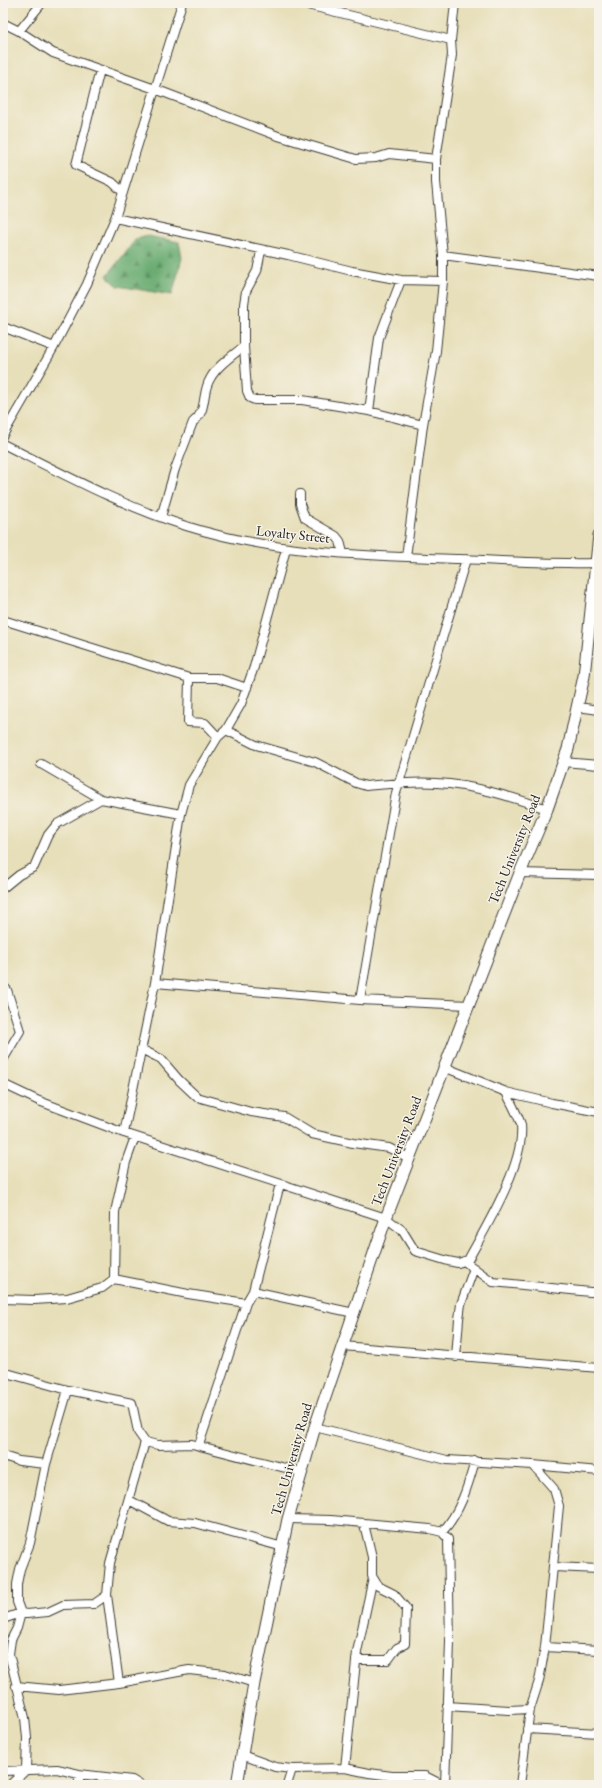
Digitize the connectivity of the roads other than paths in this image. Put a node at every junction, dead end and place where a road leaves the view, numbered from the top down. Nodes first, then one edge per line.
1 (42, 3) edge
2 (182, 3) edge
3 (299, 3) edge
4 (455, 3) edge
5 (322, 6) edge
6 (3, 23) edge
7 (19, 31) junction
8 (451, 40) junction
9 (100, 70) junction
10 (155, 89) junction
11 (436, 159) junction
12 (123, 192) junction
13 (115, 218) junction
14 (261, 250) junction
15 (443, 255) junction
16 (599, 276) edge
17 (401, 280) junction
18 (443, 281) junction
19 (3, 327) edge
20 (244, 346) junction
21 (54, 347) junction
22 (369, 411) junction
23 (423, 425) junction
24 (3, 435) edge
25 (3, 444) edge
26 (300, 494) dead end
27 (161, 517) junction
28 (599, 535) edge
29 (286, 549) junction
30 (343, 553) junction
31 (406, 557) junction
32 (466, 559) junction
33 (598, 564) edge
34 (3, 620) edge
35 (189, 678) junction
36 (247, 688) junction
37 (578, 707) junction
38 (599, 710) edge
39 (226, 730) junction
40 (218, 737) junction
41 (563, 762) junction
42 (41, 764) dead end
43 (599, 765) edge
44 (399, 783) junction
45 (101, 798) junction
46 (547, 809) junction
47 (181, 814) junction
48 (520, 873) junction
49 (599, 875) edge
50 (3, 888) edge
51 (155, 983) junction
52 (3, 986) edge
53 (360, 1000) junction
54 (469, 1005) junction
55 (141, 1049) junction
56 (3, 1060) edge
57 (444, 1067) junction
58 (3, 1084) edge
59 (506, 1092) junction
60 (599, 1112) edge
61 (124, 1133) junction
62 (135, 1137) junction
63 (409, 1158) junction
64 (280, 1184) junction
65 (386, 1218) junction
66 (464, 1261) junction
67 (474, 1268) junction
68 (114, 1279) junction
69 (253, 1291) junction
70 (599, 1292) edge
71 (3, 1299) edge
72 (246, 1303) junction
73 (354, 1313) junction
74 (343, 1346) junction
75 (456, 1357) junction
76 (599, 1368) edge
77 (3, 1372) edge
78 (68, 1390) junction
79 (315, 1427) junction
80 (145, 1442) junction
81 (199, 1445) junction
82 (3, 1456) edge
83 (475, 1462) junction
84 (46, 1464) junction
85 (533, 1465) junction
86 (599, 1471) edge
87 (302, 1472) junction
88 (129, 1500) junction
89 (288, 1519) junction
90 (364, 1524) junction
91 (442, 1532) junction
92 (283, 1547) junction
93 (554, 1567) junction
94 (599, 1568) edge
95 (373, 1578) junction
96 (107, 1595) junction
97 (21, 1613) junction
98 (3, 1619) edge
99 (3, 1647) edge
100 (545, 1647) junction
101 (599, 1650) edge
102 (8, 1654) junction
103 (356, 1660) junction
104 (119, 1683) junction
105 (254, 1683) junction
106 (16, 1686) junction
107 (447, 1706) junction
108 (530, 1709) junction
109 (527, 1729) junction
110 (599, 1733) edge
111 (242, 1754) junction
112 (346, 1768) junction
113 (292, 1769) junction
114 (26, 1770) junction
115 (3, 1771) edge
116 (79, 1774) junction
117 (392, 1776) junction
118 (10, 1785) edge
119 (79, 1785) edge
120 (140, 1785) edge
121 (237, 1785) edge
122 (287, 1785) edge
123 (391, 1785) edge
124 (444, 1785) edge
125 (520, 1785) edge

1 - 7 street
2 - 10 street
3 - 5 street
4 - 8 street
5 - 8 street
6 - 7 street
7 - 9 street
8 - 11 street
9 - 10 street
9 - 12 street
10 - 11 street
10 - 12 street
11 - 15 street
12 - 13 street
13 - 14 street
13 - 21 street
14 - 17 street
14 - 20 street
15 - 16 street
15 - 18 street
17 - 18 street
17 - 22 street
18 - 23 street
19 - 21 street
20 - 22 street
20 - 27 street
21 - 24 street
22 - 23 street
23 - 31 street
25 - 27 street, Loyalty Street
26 - 30 street
27 - 29 street, Loyalty Street
28 - 33 street, Tech University Road
29 - 30 street, Loyalty Street
29 - 36 street
30 - 31 street, Loyalty Street
31 - 32 street, Loyalty Street
32 - 33 street, Loyalty Street
32 - 44 street
33 - 37 street, Tech University Road
34 - 35 street
35 - 36 street
35 - 40 street
36 - 39 street
37 - 38 street
37 - 41 street, Tech University Road
39 - 40 street
39 - 44 street
40 - 47 street
41 - 43 street
41 - 46 street, Tech University Road
42 - 45 street
44 - 46 street
44 - 53 street
45 - 47 street
45 - 50 street
46 - 48 street, Tech University Road
47 - 51 street
48 - 49 street
48 - 54 street, Tech University Road
51 - 53 street
51 - 55 street
52 - 56 street
53 - 54 street
54 - 57 street, Tech University Road
55 - 61 street
55 - 63 street
57 - 59 street
57 - 63 street, Tech University Road
58 - 61 street
59 - 60 street
59 - 66 street
61 - 62 street
62 - 64 street
62 - 68 street
63 - 65 street, Tech University Road
64 - 65 street
64 - 69 street
65 - 66 street
65 - 73 street, Tech University Road
66 - 67 street
67 - 70 street
67 - 75 street
68 - 71 street
68 - 72 street
69 - 72 street
69 - 73 street
72 - 81 street
73 - 74 street, Tech University Road
74 - 75 street
74 - 79 street, Tech University Road
75 - 76 street
77 - 78 street
78 - 80 street
78 - 84 street
79 - 83 street
79 - 87 street, Tech University Road
80 - 81 street
80 - 88 street
81 - 87 street
82 - 84 street
83 - 85 street
83 - 91 street
84 - 97 street
85 - 86 street
85 - 93 street
87 - 89 street, Tech University Road
88 - 92 street
88 - 96 street
89 - 90 street
89 - 92 street, Tech University Road
90 - 91 street
90 - 95 street
91 - 107 street
92 - 105 street, Tech University Road
93 - 94 street
93 - 100 street
95 - 103 street
95 - 103 street
96 - 97 street
96 - 104 street
97 - 98 street
97 - 102 street
99 - 102 street
100 - 101 street
100 - 108 street
102 - 106 street
103 - 112 street
104 - 105 street
104 - 106 street
105 - 111 street, Tech University Road
106 - 114 street
107 - 108 street
107 - 124 street
108 - 109 street
109 - 110 street
109 - 125 street
111 - 113 street
111 - 121 street, Tech University Road
112 - 113 street
112 - 117 street
113 - 122 street
114 - 115 street
114 - 116 street
114 - 118 street
116 - 119 street
116 - 120 street
117 - 123 street
117 - 124 street

